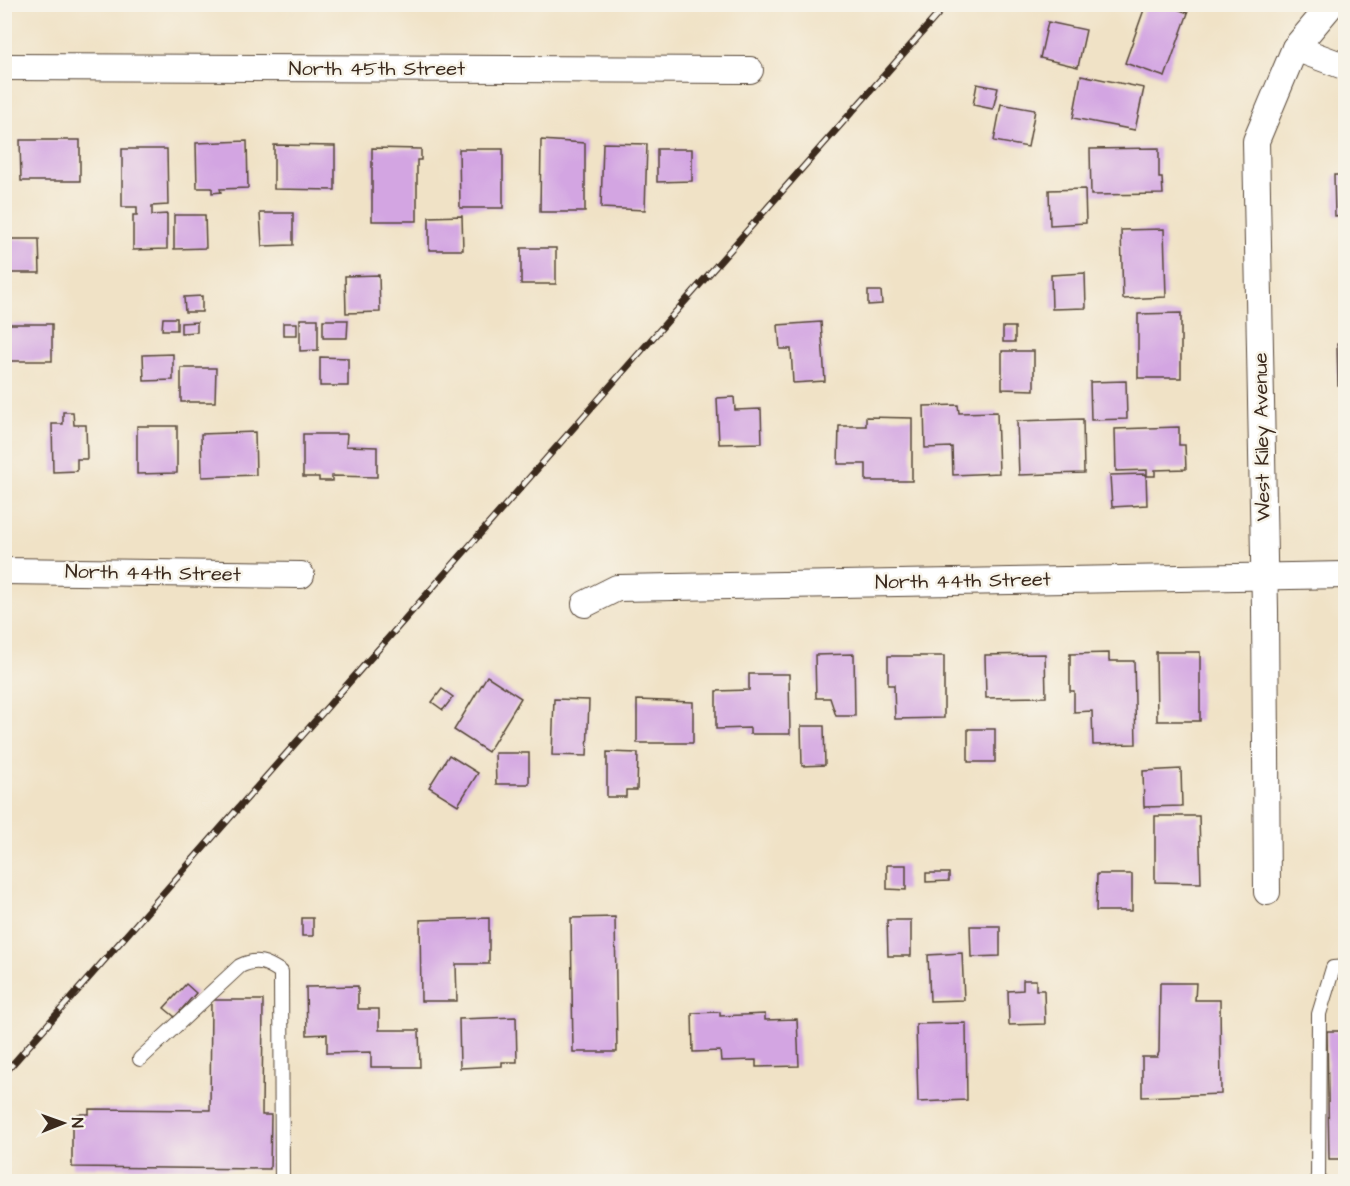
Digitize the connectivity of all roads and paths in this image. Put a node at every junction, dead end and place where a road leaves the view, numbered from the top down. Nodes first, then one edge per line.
1 (1332, 4) edge
2 (1295, 48) junction
3 (4, 67) edge
4 (1346, 67) edge
5 (750, 70) dead end
6 (4, 571) edge
7 (301, 575) dead end
8 (1264, 575) junction
9 (1346, 575) edge
10 (585, 604) dead end
11 (1267, 892) dead end
12 (1346, 967) edge
13 (140, 1059) dead end
14 (282, 1182) edge
15 (1318, 1182) edge

1 - 2 street, West Kiley Avenue
2 - 4 street
2 - 8 street, West Kiley Avenue
3 - 5 street, North 45th Street
6 - 7 street, North 44th Street
8 - 9 street, North 44th Street
8 - 10 street, North 44th Street
8 - 11 street, West Kiley Avenue
12 - 15 lane
13 - 14 lane

